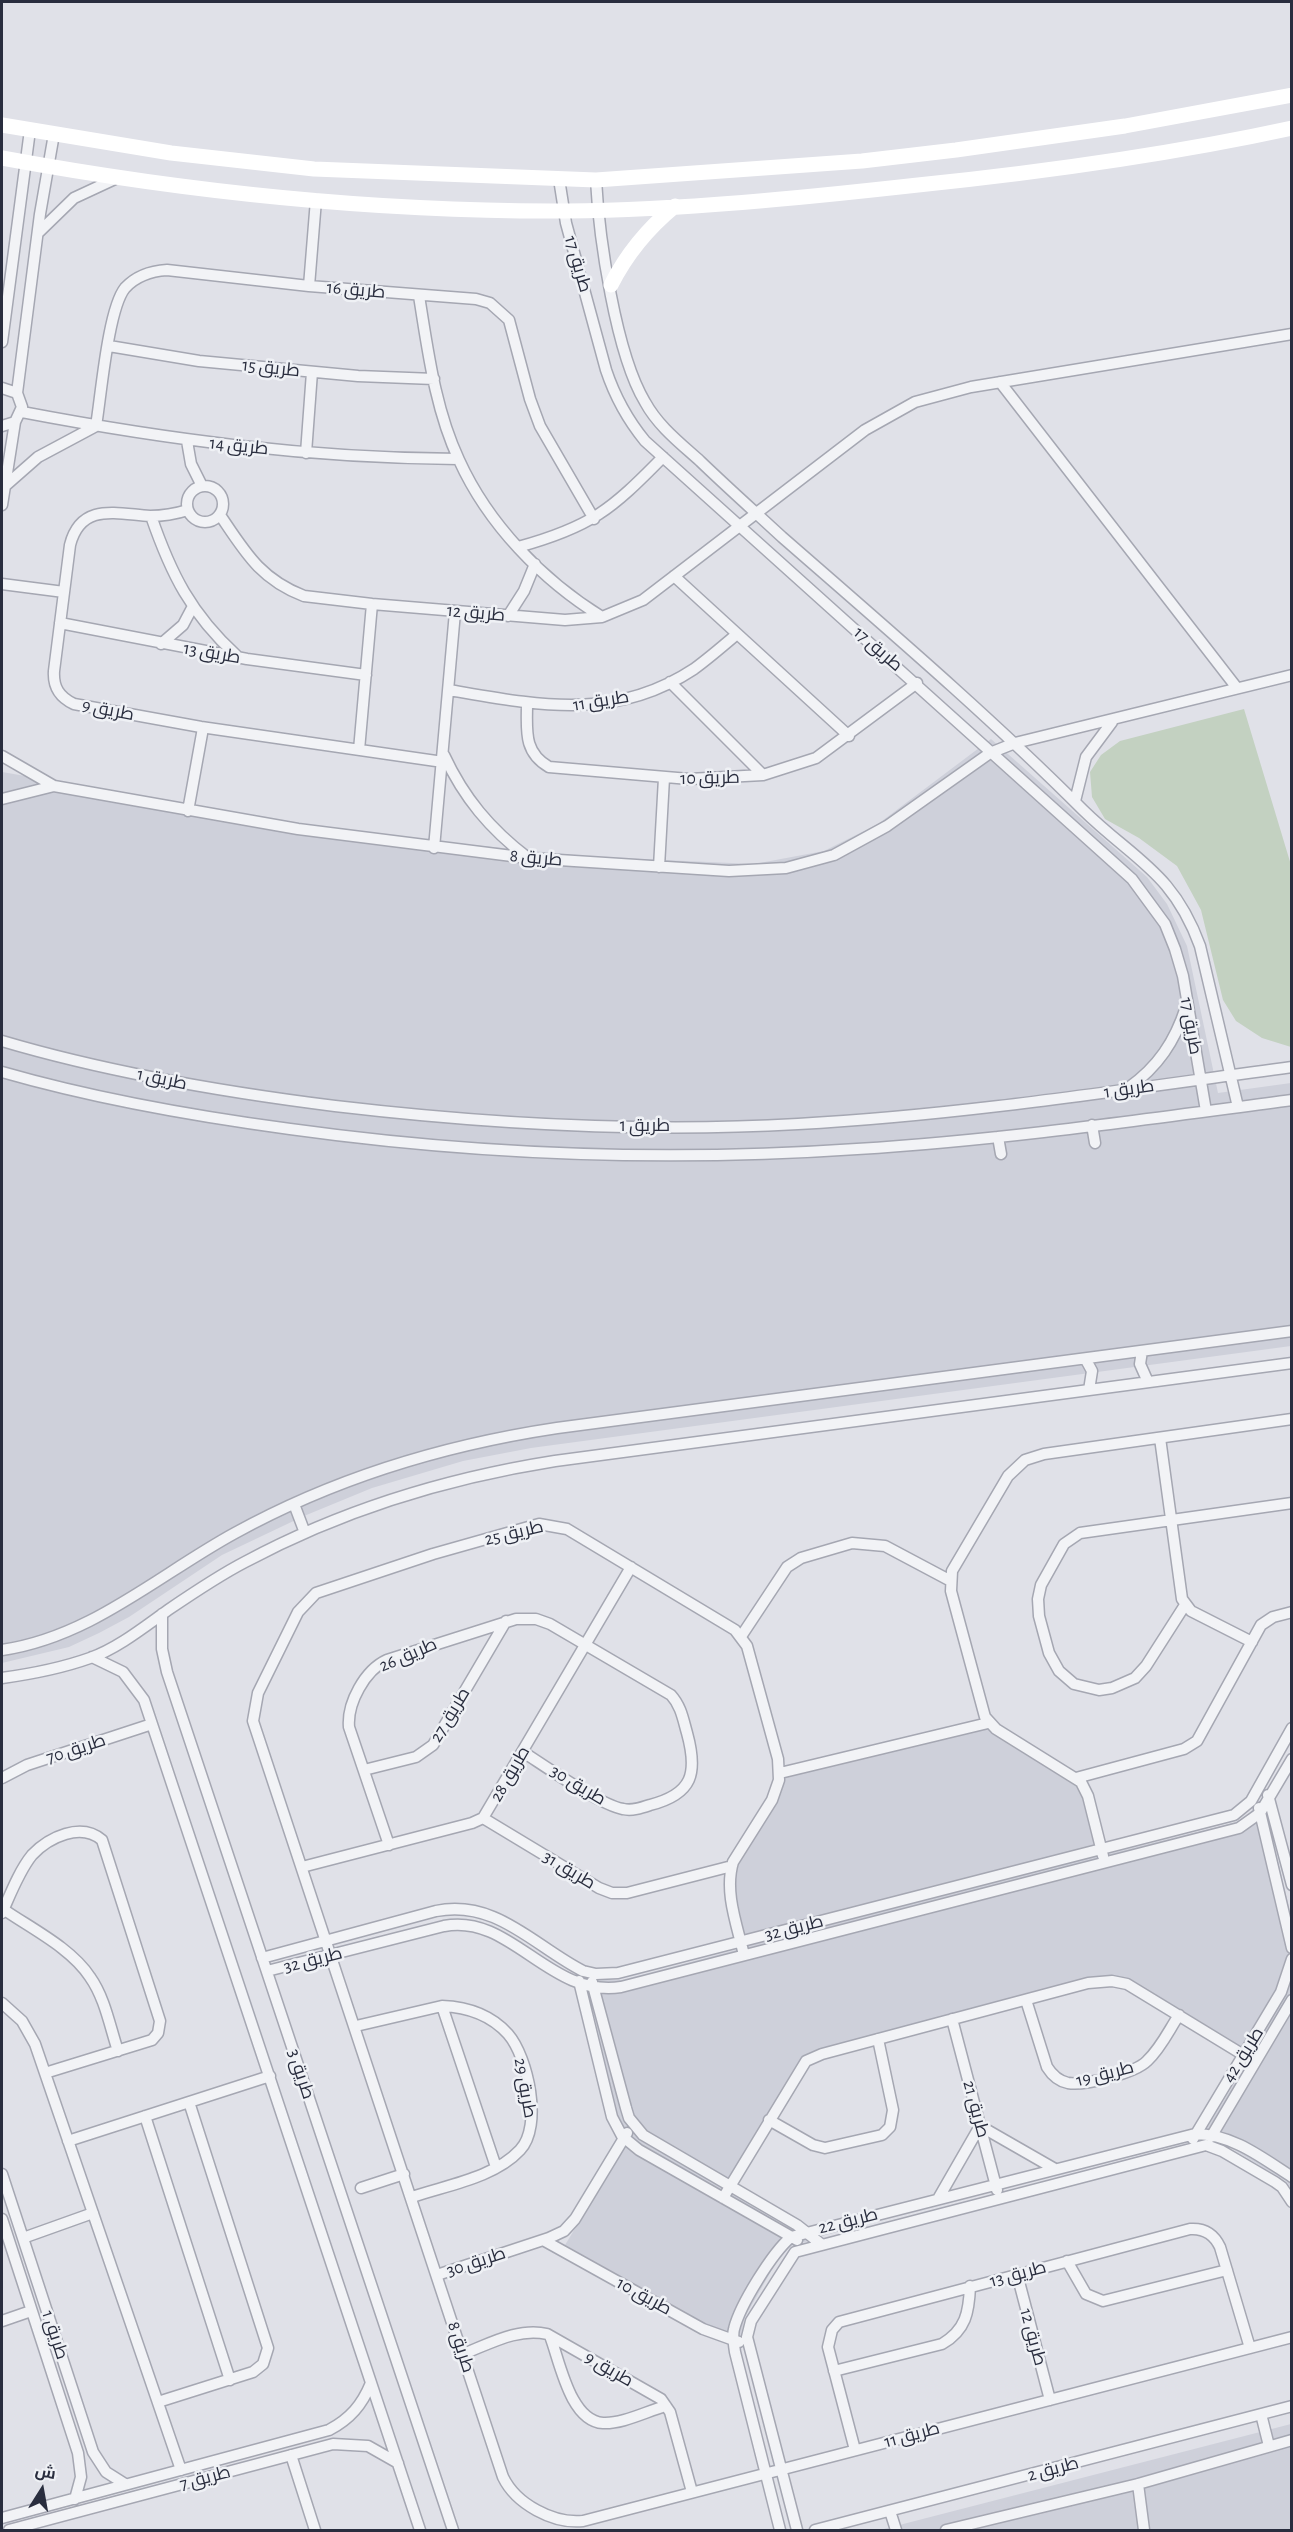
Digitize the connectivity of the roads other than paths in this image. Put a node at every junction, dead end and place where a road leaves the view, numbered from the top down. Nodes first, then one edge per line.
1 (1292, 95) edge
2 (2, 125) edge
3 (1292, 128) edge
4 (30, 130) junction
5 (54, 134) junction
6 (2, 158) edge
7 (25, 162) junction
8 (48, 166) junction
9 (120, 177) junction
10 (559, 179) junction
11 (596, 180) junction
12 (316, 200) junction
13 (675, 206) junction
14 (598, 210) junction
15 (564, 211) junction
16 (37, 233) junction
17 (611, 285) junction
18 (309, 286) junction
19 (419, 296) junction
20 (1292, 333) edge
21 (2, 342) edge
22 (109, 346) junction
23 (312, 372) junction
24 (434, 380) junction
25 (1000, 382) junction
26 (2, 388) edge
27 (17, 393) junction
28 (22, 412) junction
29 (15, 423) junction
30 (2, 426) edge
31 (96, 426) junction
32 (187, 441) junction
33 (306, 453) junction
34 (663, 457) junction
35 (458, 459) junction
36 (5, 486) junction
37 (202, 486) junction
38 (2, 505) edge
39 (188, 510) junction
40 (756, 513) junction
41 (220, 515) junction
42 (151, 516) junction
43 (594, 519) junction
44 (739, 526) junction
45 (518, 547) junction
46 (535, 564) junction
47 (674, 576) junction
48 (2, 584) edge
49 (64, 592) junction
50 (372, 604) junction
51 (192, 608) junction
52 (455, 612) junction
53 (508, 616) junction
54 (602, 617) junction
55 (60, 623) junction
56 (737, 634) junction
57 (161, 644) junction
58 (237, 657) junction
59 (366, 675) junction
60 (1292, 675) edge
61 (670, 682) junction
62 (917, 684) junction
63 (1237, 688) junction
64 (449, 690) junction
65 (527, 704) junction
66 (1113, 721) junction
67 (203, 728) junction
68 (849, 736) junction
69 (1015, 743) junction
70 (359, 750) junction
71 (990, 753) junction
72 (2, 756) edge
73 (443, 758) junction
74 (764, 775) junction
75 (664, 777) junction
76 (54, 786) junction
77 (2, 800) edge
78 (1075, 801) junction
79 (188, 811) junction
80 (434, 848) junction
81 (528, 858) junction
82 (659, 867) junction
83 (1187, 1004) junction
84 (2, 1041) edge
85 (1292, 1067) edge
86 (2, 1072) edge
87 (1230, 1076) junction
88 (1200, 1079) junction
89 (1125, 1090) junction
90 (1292, 1100) edge
91 (1238, 1107) junction
92 (1206, 1111) junction
93 (1092, 1125) junction
94 (998, 1137) junction
95 (1095, 1143) dead end
96 (1001, 1154) dead end
97 (1292, 1331) edge
98 (1142, 1351) junction
99 (1086, 1360) junction
100 (1292, 1363) edge
101 (1148, 1382) junction
102 (1089, 1390) junction
103 (1292, 1419) edge
104 (1160, 1438) junction
105 (1292, 1503) edge
106 (294, 1504) junction
107 (1171, 1519) junction
108 (305, 1533) junction
109 (631, 1567) junction
110 (949, 1580) junction
111 (1185, 1605) junction
112 (1292, 1612) edge
113 (162, 1614) junction
114 (506, 1621) junction
115 (741, 1635) junction
116 (1251, 1642) junction
117 (586, 1644) junction
118 (2, 1650) edge
119 (92, 1658) junction
120 (2, 1678) edge
121 (988, 1723) junction
122 (152, 1724) junction
123 (1292, 1728) edge
124 (523, 1752) junction
125 (1292, 1759) edge
126 (363, 1770) junction
127 (780, 1773) junction
128 (2, 1778) edge
129 (1076, 1778) junction
130 (1264, 1778) junction
131 (1256, 1793) junction
132 (1269, 1800) junction
133 (1260, 1813) junction
134 (483, 1818) junction
135 (389, 1845) junction
136 (1101, 1849) junction
137 (1105, 1862) junction
138 (732, 1866) junction
139 (302, 1867) junction
140 (1292, 1885) edge
141 (2, 1911) edge
142 (327, 1940) junction
143 (741, 1942) junction
144 (1292, 1948) edge
145 (332, 1955) junction
146 (744, 1955) junction
147 (262, 1958) junction
148 (1291, 1962) edge
149 (575, 1967) junction
150 (267, 1971) junction
151 (590, 1972) junction
152 (580, 1985) junction
153 (594, 1988) junction
154 (1026, 2000) junction
155 (1292, 2000) edge
156 (2, 2003) edge
157 (442, 2006) junction
158 (1179, 2014) junction
159 (952, 2019) junction
160 (356, 2026) junction
161 (878, 2039) junction
162 (118, 2051) junction
163 (1243, 2055) junction
164 (1255, 2062) junction
165 (45, 2073) junction
166 (270, 2076) junction
167 (189, 2102) junction
168 (145, 2116) junction
169 (769, 2120) junction
170 (633, 2124) junction
171 (980, 2126) junction
172 (1195, 2134) junction
173 (1213, 2134) junction
174 (624, 2139) junction
175 (68, 2140) junction
176 (1206, 2145) junction
177 (1189, 2149) junction
178 (496, 2167) junction
179 (1055, 2169) junction
180 (2, 2174) edge
181 (404, 2174) junction
182 (1292, 2177) edge
183 (996, 2184) junction
184 (730, 2186) junction
185 (361, 2188) dead end
186 (411, 2197) junction
187 (723, 2198) junction
188 (999, 2198) junction
189 (938, 2199) junction
190 (1292, 2202) edge
191 (93, 2213) junction
192 (2, 2219) edge
193 (807, 2232) junction
194 (791, 2237) junction
195 (23, 2238) junction
196 (543, 2240) junction
197 (821, 2244) junction
198 (809, 2247) junction
199 (1067, 2261) junction
200 (1227, 2270) junction
201 (1017, 2274) junction
202 (437, 2275) junction
203 (970, 2286) junction
204 (31, 2311) junction
205 (2, 2321) edge
206 (550, 2336) junction
207 (1292, 2337) edge
208 (733, 2341) junction
209 (748, 2343) junction
210 (1250, 2348) junction
211 (463, 2354) junction
212 (834, 2371) junction
213 (230, 2380) junction
214 (371, 2383) junction
215 (1050, 2400) junction
216 (158, 2402) junction
217 (666, 2406) junction
218 (1292, 2406) edge
219 (1261, 2414) junction
220 (1292, 2440) edge
221 (1269, 2446) junction
222 (855, 2450) junction
223 (291, 2455) junction
224 (398, 2463) junction
225 (781, 2469) junction
226 (181, 2470) junction
227 (765, 2473) junction
228 (125, 2484) junction
229 (1138, 2484) junction
230 (693, 2492) junction
231 (75, 2499) junction
232 (534, 2508) joint
233 (891, 2511) junction
234 (2, 2518) edge
235 (9, 2530) edge
236 (315, 2530) edge
237 (420, 2530) edge
238 (453, 2530) edge
239 (780, 2530) edge
240 (797, 2530) edge
241 (815, 2530) edge
242 (896, 2530) edge
243 (946, 2530) edge
244 (1144, 2530) edge

1 - 11 street
2 - 4 street
3 - 13 street
4 - 5 street
4 - 7 street
5 - 8 street
5 - 10 street
6 - 7 street
7 - 8 street
7 - 21 street
8 - 9 street
8 - 16 street
9 - 12 street
9 - 16 street
10 - 11 street
10 - 15 street, طريق 17
11 - 14 street, طريق 17
12 - 15 street
12 - 18 street
13 - 14 street
13 - 17 street
14 - 15 street
14 - 17 street, طريق 17
15 - 34 street, طريق 17
16 - 27 street
17 - 40 street, طريق 17
18 - 19 street, طريق 16
18 - 22 street, طريق 16
19 - 24 street
19 - 43 street, طريق 16
20 - 25 street, طريق 12
22 - 23 street, طريق 15
22 - 31 street, طريق 16
23 - 24 street, طريق 15
23 - 33 street
24 - 35 street
25 - 40 street, طريق 12
25 - 63 street
26 - 27 street
27 - 28 street
28 - 29 street
28 - 31 street, طريق 14
29 - 30 street
29 - 36 street
31 - 32 street, طريق 14
31 - 36 street
32 - 33 street, طريق 14
32 - 37 street
33 - 35 street, طريق 14
34 - 43 street
34 - 44 street, طريق 17
35 - 45 street
36 - 38 street
37 - 39 street
37 - 41 street
39 - 41 street
39 - 42 street, طريق 9
40 - 44 street, طريق 12
40 - 69 street, طريق 17
41 - 50 street, طريق 12
42 - 49 street, طريق 9
42 - 51 street
43 - 45 street
44 - 47 street, طريق 12
44 - 62 street, طريق 17
45 - 46 street
46 - 53 street
46 - 54 street
47 - 54 street, طريق 12
47 - 56 street
48 - 49 street
49 - 55 street, طريق 9
50 - 52 street, طريق 12
50 - 59 street
51 - 57 street
51 - 58 street
52 - 53 street, طريق 12
52 - 64 street
53 - 54 street, طريق 12
55 - 57 street, طريق 13
55 - 67 street, طريق 9
56 - 61 street, طريق 11
56 - 68 street
57 - 58 street, طريق 13
58 - 59 street, طريق 13
59 - 70 street
60 - 63 street, طريق 8
61 - 65 street, طريق 11
61 - 74 street
62 - 68 street, طريق 10
62 - 71 street, طريق 17
63 - 66 street, طريق 8
64 - 65 street, طريق 11
64 - 73 street
65 - 75 street, طريق 10
66 - 69 street, طريق 8
66 - 78 street
67 - 70 street, طريق 9
67 - 79 street
68 - 74 street, طريق 10
69 - 71 street, طريق 8
69 - 78 street, طريق 17
70 - 73 street, طريق 9
71 - 82 street, طريق 8
71 - 83 street, طريق 17
72 - 76 street, طريق 8
73 - 80 street
73 - 81 street
74 - 75 street, طريق 10
75 - 82 street
76 - 77 street, طريق 8
76 - 79 street, طريق 8
78 - 87 street, طريق 17
79 - 80 street, طريق 8
80 - 81 street, طريق 8
81 - 82 street, طريق 8
83 - 88 street, طريق 17
83 - 89 street
84 - 89 street, طريق 1
85 - 87 street, طريق 1
86 - 94 street, طريق 1
87 - 88 street, طريق 1
87 - 91 street, طريق 17
88 - 89 street, طريق 1
88 - 92 street, طريق 17
90 - 91 street, طريق 1
91 - 92 street, طريق 1
92 - 93 street, طريق 1
93 - 94 street, طريق 1
93 - 95 street
94 - 96 street
97 - 98 street
98 - 99 street
98 - 101 street
99 - 102 street
99 - 106 street
100 - 101 street
101 - 102 street
102 - 108 street
103 - 104 street
104 - 107 street
104 - 110 street
105 - 107 street
106 - 108 street
106 - 118 street
107 - 111 street
107 - 111 street
108 - 113 street
109 - 115 street, طريق 25
109 - 117 street, طريق 28
109 - 139 street, طريق 25
110 - 115 street
110 - 121 street
111 - 116 street
112 - 116 street
113 - 119 street
113 - 147 street, طريق 3
114 - 117 street, طريق 26
114 - 126 street, طريق 27
114 - 126 street, طريق 26
115 - 127 street
116 - 129 street
117 - 124 street, طريق 28
117 - 124 street, طريق 30
119 - 120 street
119 - 122 street, طريق 3
121 - 127 street
121 - 129 street
122 - 128 street, طريق 70
122 - 166 street, طريق 3
123 - 130 street, طريق 32
124 - 134 street, طريق 28
125 - 132 street, طريق 32
126 - 135 street, طريق 26
127 - 138 street
129 - 136 street
130 - 131 street, طريق 32
130 - 132 street
131 - 133 street
131 - 136 street, طريق 32
132 - 133 street, طريق 32
132 - 140 street
133 - 137 street, طريق 32
133 - 144 street
134 - 135 street, طريق 28
134 - 138 street, طريق 31
135 - 139 street, طريق 28
136 - 137 street
136 - 143 street, طريق 32
137 - 146 street, طريق 32
138 - 143 street
139 - 142 street, طريق 25
141 - 162 street
141 - 162 street
142 - 145 street, طريق 25
142 - 147 street, طريق 32
142 - 149 street, طريق 32
143 - 146 street
143 - 151 street, طريق 32
145 - 150 street, طريق 32
145 - 152 street, طريق 32
145 - 160 street, طريق 8
146 - 153 street, طريق 32
147 - 150 street, طريق 3
148 - 163 street, طريق 42
149 - 151 street, طريق 32
149 - 152 street
150 - 238 street, طريق 3
151 - 153 street
152 - 153 street, طريق 32
152 - 174 street
153 - 170 street
154 - 158 street
154 - 158 street, طريق 19
154 - 159 street
155 - 164 street, طريق 42
156 - 165 street
157 - 160 street, طريق 29
157 - 178 street
157 - 178 street, طريق 29
158 - 163 street
159 - 161 street
159 - 171 street, طريق 21
160 - 181 street, طريق 8
161 - 169 street
161 - 169 street
162 - 165 street
163 - 164 street
163 - 172 street, طريق 42
164 - 173 street, طريق 42
165 - 175 street
166 - 167 street
166 - 214 street, طريق 3
167 - 168 street
167 - 213 street
168 - 175 street
168 - 213 street
169 - 184 street
170 - 174 street, طريق 30
170 - 184 street
171 - 179 street
171 - 183 street, طريق 21
171 - 189 street
172 - 173 street, طريق 22
172 - 177 street, طريق 42
172 - 179 street, طريق 22
173 - 176 street, طريق 42
173 - 182 street
174 - 187 street
174 - 196 street, طريق 30
175 - 191 street
176 - 177 street, طريق 22
176 - 190 street
177 - 188 street, طريق 22
178 - 186 street, طريق 29
179 - 183 street, طريق 22
180 - 195 street, طريق 1
181 - 185 street
181 - 186 street, طريق 8
183 - 188 street, طريق 21
183 - 189 street, طريق 22
184 - 187 street
184 - 193 street
186 - 202 street, طريق 8
187 - 194 street
188 - 197 street, طريق 22
189 - 193 street, طريق 22
191 - 195 street
191 - 216 street
192 - 204 street, طريق 1
193 - 194 street, طريق 22
193 - 197 street
194 - 198 street
194 - 208 street
195 - 228 street, طريق 1
196 - 202 street, طريق 30
196 - 208 street, طريق 10
197 - 198 street, طريق 22
198 - 209 street, طريق 22
199 - 200 street
199 - 200 street, طريق 13
199 - 201 street, طريق 13
200 - 210 street, طريق 13
201 - 203 street, طريق 13
201 - 215 street, طريق 12
202 - 211 street, طريق 8
203 - 212 street
203 - 212 street, طريق 13
204 - 205 street
204 - 231 street, طريق 1
206 - 211 street, طريق 9
206 - 217 street, طريق 9
206 - 217 street
207 - 210 street, طريق 11
208 - 209 street, طريق 10
208 - 227 street
209 - 225 street, طريق 22
210 - 215 street, طريق 11
211 - 232 street, طريق 8
212 - 222 street, طريق 13
213 - 216 street
214 - 224 street, طريق 3
214 - 226 street, طريق 7
215 - 222 street, طريق 11
216 - 226 street
217 - 230 street
218 - 219 street, طريق 2
219 - 221 street
219 - 233 street, طريق 2
220 - 221 street, طريق 2
221 - 229 street, طريق 2
222 - 225 street, طريق 11
223 - 224 street, طريق 7
223 - 235 street, طريق 7
223 - 236 street
224 - 237 street, طريق 3
225 - 227 street, طريق 11
225 - 240 street, طريق 22
226 - 228 street, طريق 7
227 - 230 street, طريق 11
227 - 239 street
228 - 231 street, طريق 7
229 - 243 street, طريق 2
229 - 244 street
230 - 232 street, طريق 11
231 - 234 street, طريق 7
233 - 241 street, طريق 2
233 - 242 street

